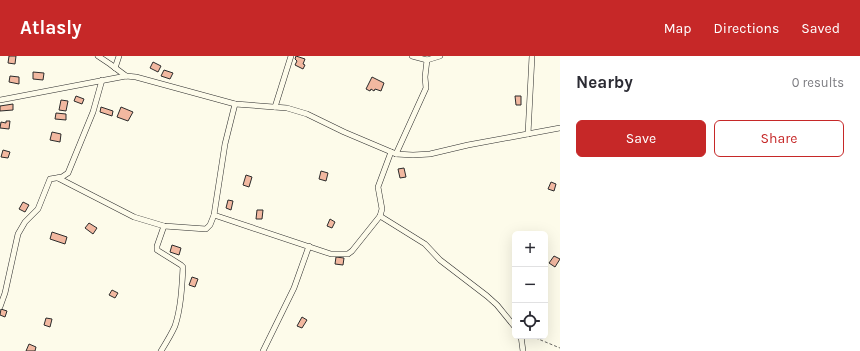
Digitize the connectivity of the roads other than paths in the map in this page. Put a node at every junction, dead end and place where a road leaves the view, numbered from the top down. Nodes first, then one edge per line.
1 (98, 56) edge
2 (119, 56) edge
3 (291, 56) edge
4 (412, 56) edge
5 (440, 56) edge
6 (532, 56) edge
7 (427, 60) junction
8 (115, 68) junction
9 (126, 76) junction
10 (102, 80) junction
11 (0, 100) edge
12 (235, 104) junction
13 (275, 107) junction
14 (560, 128) edge
15 (528, 134) junction
16 (394, 153) junction
17 (57, 178) junction
18 (214, 215) junction
19 (380, 216) junction
20 (164, 226) junction
21 (309, 246) junction
22 (0, 308) edge
23 (512, 324) edge
24 (521, 339) edge
25 (161, 351) edge
26 (263, 351) edge
27 (523, 351) edge

1 - 8 street
2 - 8 street
3 - 13 street
4 - 7 street
5 - 7 street
6 - 15 street
7 - 16 street
8 - 9 street
9 - 10 street
9 - 12 street
10 - 11 street
10 - 17 street
12 - 13 street
12 - 18 street
13 - 16 street
14 - 15 street
15 - 16 street
16 - 19 street
17 - 20 street
17 - 22 street
18 - 20 street
18 - 21 street
19 - 21 street
19 - 23 street
20 - 25 street
21 - 26 street
24 - 27 street

